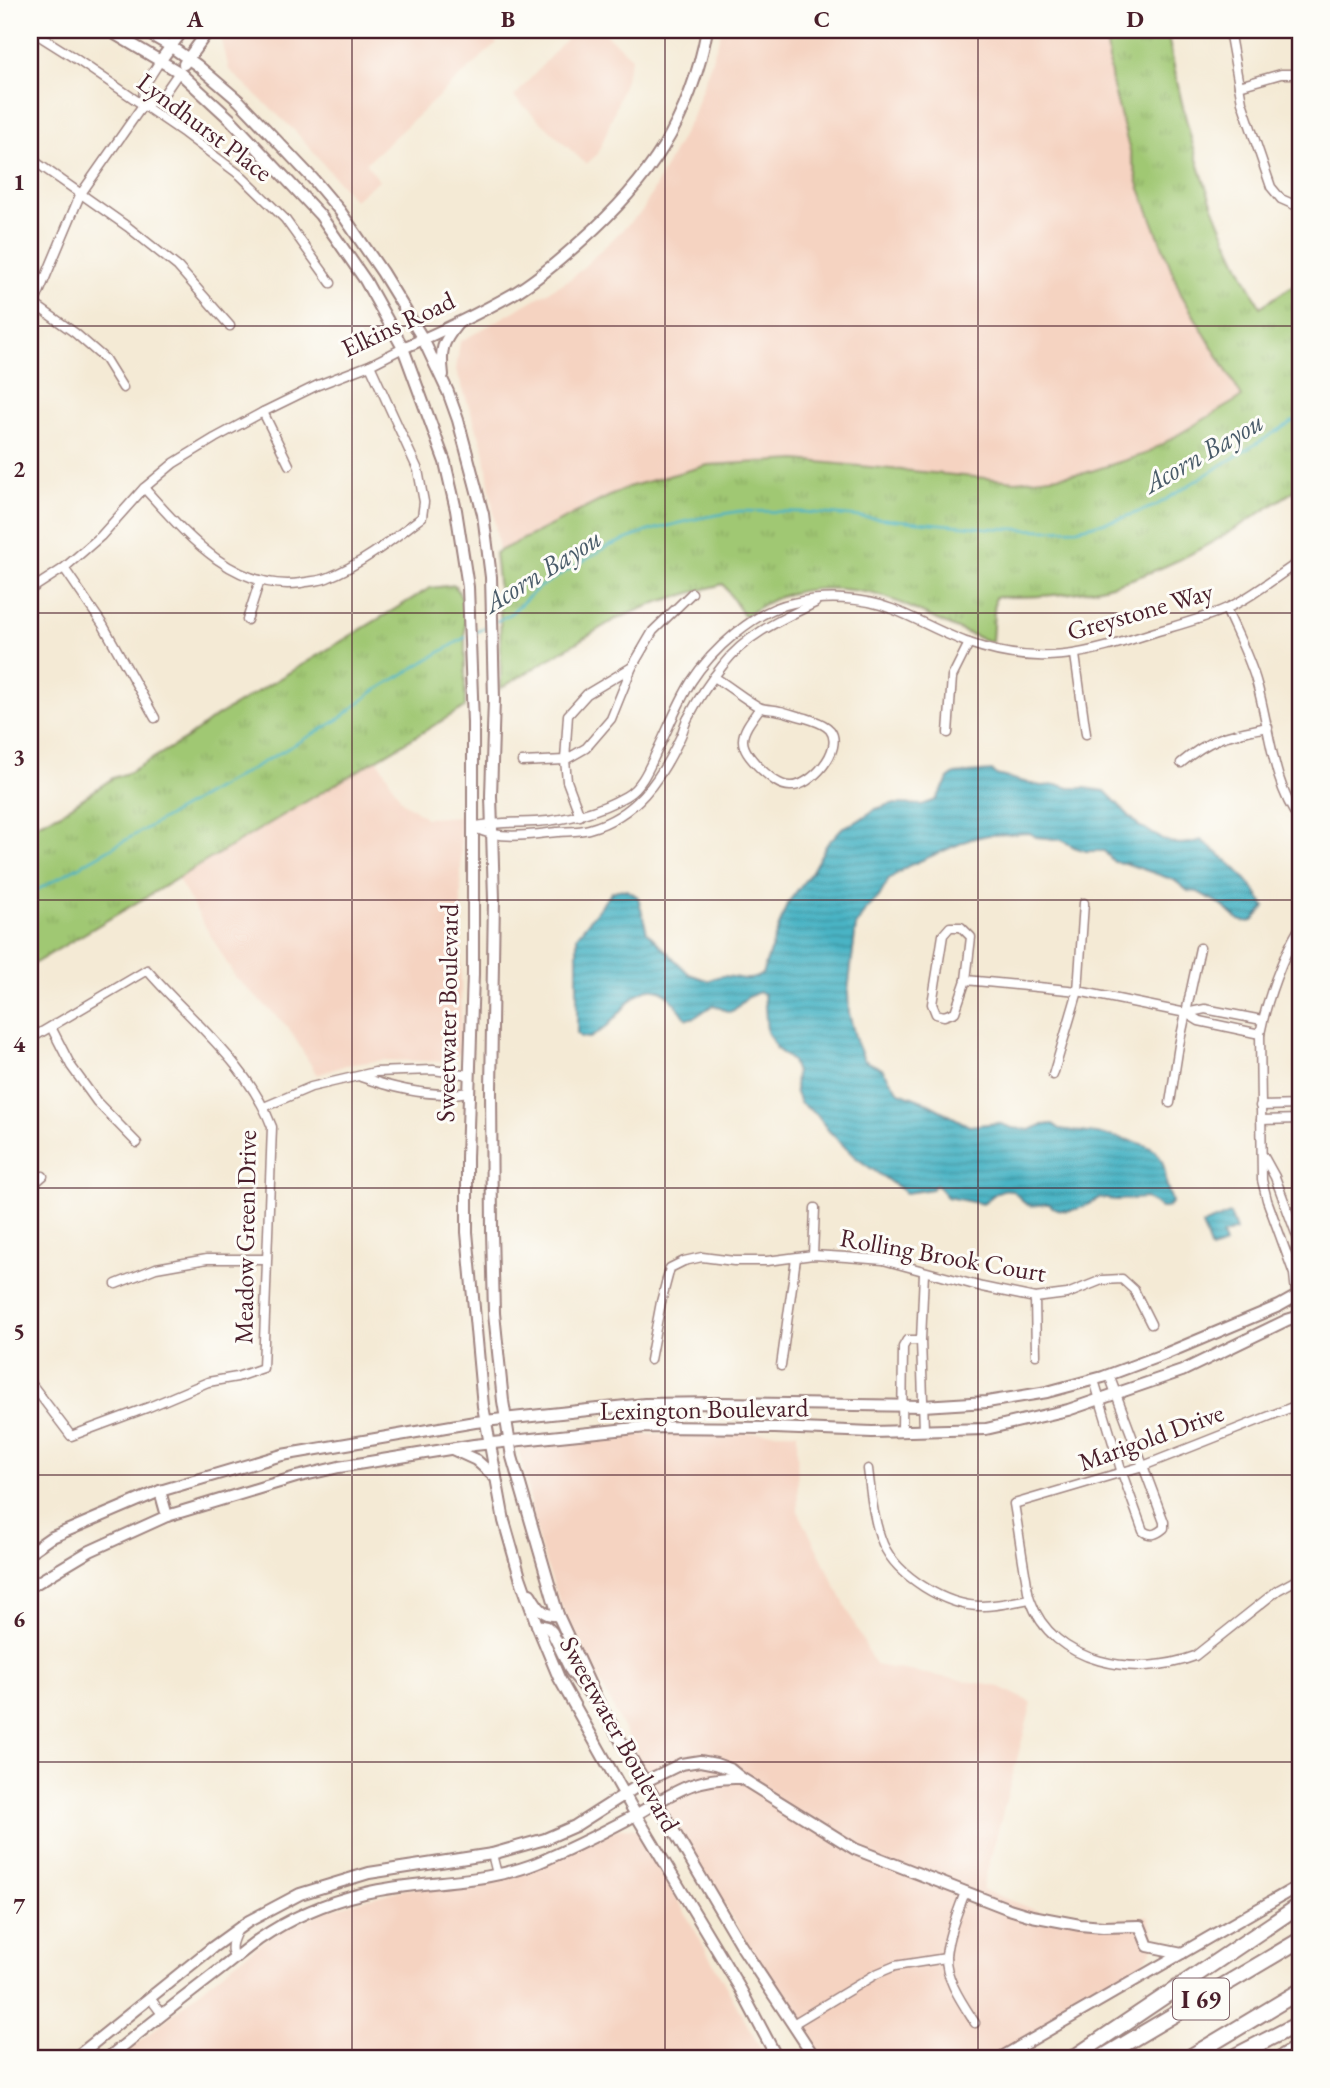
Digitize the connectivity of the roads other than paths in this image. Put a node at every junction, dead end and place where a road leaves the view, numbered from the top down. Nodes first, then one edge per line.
1 (30, 30) edge
2 (108, 30) edge
3 (142, 30) edge
4 (183, 30) edge
5 (209, 30) edge
6 (706, 30) edge
7 (1229, 30) edge
8 (170, 46) junction
9 (188, 59) junction
10 (160, 61) junction
11 (179, 72) junction
12 (1300, 74) edge
13 (1239, 86) junction
14 (143, 105) junction
15 (30, 158) edge
16 (80, 195) junction
17 (1297, 206) dead end
18 (331, 283) dead end
19 (32, 303) edge
20 (30, 314) edge
21 (460, 320) junction
22 (230, 326) dead end
23 (423, 339) junction
24 (402, 348) junction
25 (370, 365) junction
26 (444, 385) junction
27 (123, 388) dead end
28 (263, 412) junction
29 (289, 465) dead end
30 (144, 488) junction
31 (1300, 561) edge
32 (64, 568) junction
33 (260, 580) junction
34 (30, 590) edge
35 (692, 593) dead end
36 (821, 600) junction
37 (1226, 609) junction
38 (754, 619) junction
39 (247, 620) dead end
40 (762, 630) junction
41 (969, 643) junction
42 (1075, 655) junction
43 (632, 667) junction
44 (714, 677) junction
45 (761, 708) junction
46 (155, 718) dead end
47 (1268, 727) junction
48 (669, 728) junction
49 (948, 733) dead end
50 (1086, 734) dead end
51 (681, 735) junction
52 (565, 760) junction
53 (522, 762) dead end
54 (1181, 763) dead end
55 (580, 816) junction
56 (1300, 821) edge
57 (472, 827) junction
58 (493, 828) junction
59 (1084, 903) dead end
60 (1300, 927) edge
61 (1200, 948) dead end
62 (966, 980) junction
63 (1078, 991) junction
64 (1186, 1013) junction
65 (1262, 1020) junction
66 (51, 1027) junction
67 (1259, 1034) junction
68 (30, 1039) edge
69 (470, 1075) junction
70 (1053, 1075) dead end
71 (361, 1077) junction
72 (491, 1083) junction
73 (469, 1092) junction
74 (1170, 1103) dead end
75 (1300, 1105) edge
76 (1260, 1106) junction
77 (264, 1107) junction
78 (1300, 1119) edge
79 (1261, 1120) junction
80 (137, 1143) dead end
81 (1262, 1154) junction
82 (43, 1176) dead end
83 (30, 1187) edge
84 (815, 1208) dead end
85 (467, 1231) junction
86 (492, 1231) junction
87 (1300, 1244) edge
88 (813, 1255) junction
89 (796, 1258) junction
90 (266, 1259) junction
91 (924, 1273) junction
92 (116, 1284) dead end
93 (1297, 1292) edge
94 (1035, 1298) junction
95 (1300, 1316) edge
96 (1151, 1324) dead end
97 (921, 1340) junction
98 (1036, 1355) dead end
99 (650, 1360) dead end
100 (781, 1366) dead end
101 (1109, 1375) junction
102 (1094, 1380) junction
103 (30, 1382) edge
104 (1116, 1395) junction
105 (1100, 1399) junction
106 (1300, 1404) edge
107 (645, 1405) junction
108 (902, 1406) junction
109 (923, 1406) junction
110 (506, 1419) junction
111 (486, 1421) junction
112 (646, 1427) junction
113 (924, 1430) junction
114 (902, 1431) junction
115 (368, 1440) junction
116 (510, 1442) junction
117 (489, 1443) junction
118 (452, 1449) junction
119 (373, 1462) junction
120 (1143, 1466) junction
121 (868, 1469) dead end
122 (1122, 1473) junction
123 (495, 1477) junction
124 (160, 1491) junction
125 (167, 1516) junction
126 (30, 1552) edge
127 (520, 1577) junction
128 (1300, 1578) edge
129 (30, 1587) edge
130 (1030, 1599) junction
131 (558, 1615) junction
132 (537, 1625) junction
133 (597, 1700) junction
134 (741, 1778) junction
135 (644, 1782) junction
136 (625, 1796) junction
137 (656, 1802) junction
138 (636, 1815) junction
139 (492, 1854) junction
140 (496, 1874) junction
141 (1300, 1885) edge
142 (313, 1889) junction
143 (965, 1892) junction
144 (1300, 1905) edge
145 (321, 1906) junction
146 (238, 1929) junction
147 (1300, 1940) edge
148 (1182, 1952) junction
149 (946, 1958) junction
150 (235, 1959) junction
151 (1300, 1991) edge
152 (150, 1998) junction
153 (162, 2014) junction
154 (975, 2023) dead end
155 (1300, 2023) edge
156 (793, 2024) junction
157 (1300, 2044) edge
158 (78, 2057) edge
159 (108, 2058) edge
160 (777, 2058) edge
161 (815, 2058) edge
162 (1000, 2058) edge
163 (1073, 2058) edge
164 (1101, 2058) edge
165 (1188, 2058) edge
166 (1231, 2058) edge
167 (1277, 2058) edge

1 - 14 street, Lyndhurst Place
2 - 10 main road, Sweetwater Boulevard
3 - 8 main road, Sweetwater Boulevard
4 - 8 main road
5 - 9 main road
6 - 21 main road, Elkins Road
7 - 13 street
8 - 9 main road, Sweetwater Boulevard
8 - 10 main road
9 - 11 main road
9 - 23 main road, Sweetwater Boulevard
10 - 11 main road, Sweetwater Boulevard
10 - 14 street
11 - 14 street
11 - 24 main road, Sweetwater Boulevard
12 - 13 street
13 - 17 street
14 - 16 street
14 - 18 street, Lyndhurst Place
15 - 16 street
16 - 19 street
16 - 22 street
19 - 20 street
19 - 27 street
21 - 23 main road, Elkins Road
21 - 26 main road
23 - 24 main road, Elkins Road
23 - 26 main road, Sweetwater Boulevard
24 - 25 street, Elkins Road
24 - 57 main road, Sweetwater Boulevard
25 - 28 street, Elkins Road
25 - 33 street
26 - 58 main road, Sweetwater Boulevard
28 - 29 street
28 - 30 street, Elkins Road
30 - 32 street, Elkins Road
30 - 33 street
31 - 37 street, Greystone Way
32 - 34 street, Elkins Road
32 - 46 street
33 - 39 street
35 - 43 street
36 - 38 street, Greystone Way
36 - 40 street, Greystone Way
36 - 41 street, Greystone Way
37 - 42 street, Greystone Way
37 - 47 street
38 - 40 street
38 - 48 street, Greystone Way
40 - 44 street, Greystone Way
41 - 42 street, Greystone Way
41 - 49 street
42 - 50 street
43 - 52 street
43 - 52 street
44 - 45 street
44 - 51 street, Greystone Way
45 - 45 street
47 - 54 street
47 - 56 street
48 - 51 street
48 - 55 street, Greystone Way
51 - 58 street, Greystone Way
52 - 53 street
52 - 55 street
55 - 58 street, Greystone Way
57 - 58 street, Greystone Way
57 - 69 main road, Sweetwater Boulevard
58 - 72 main road, Sweetwater Boulevard
59 - 63 street
60 - 65 street
61 - 64 street
62 - 62 street
62 - 63 street
63 - 64 street
63 - 70 street
64 - 65 street
64 - 67 street
64 - 74 street
65 - 67 street
66 - 68 street
66 - 77 street, Meadow Green Drive
66 - 80 street
67 - 76 street
69 - 71 street
69 - 72 main road
69 - 73 main road, Sweetwater Boulevard
71 - 73 street
71 - 77 street
72 - 73 main road
72 - 86 main road, Sweetwater Boulevard
73 - 85 main road, Sweetwater Boulevard
75 - 76 street
76 - 79 street
77 - 90 street, Meadow Green Drive
78 - 79 street
79 - 81 street
81 - 87 street
81 - 93 street
82 - 83 street
84 - 88 street
85 - 86 main road
85 - 111 main road, Sweetwater Boulevard
86 - 110 main road, Sweetwater Boulevard
88 - 89 street, Rolling Brook Court
88 - 91 street, Rolling Brook Court
89 - 99 street, Rolling Brook Court
89 - 100 street
90 - 92 street
90 - 103 street, Meadow Green Drive
91 - 94 street, Rolling Brook Court
91 - 97 street
93 - 95 main road
93 - 101 main road, Lexington Boulevard
94 - 96 street, Rolling Brook Court
94 - 98 street
95 - 104 main road, Lexington Boulevard
97 - 108 street
97 - 109 street
101 - 102 main road, Lexington Boulevard
101 - 104 street
102 - 105 street
102 - 109 main road, Lexington Boulevard
104 - 105 main road, Lexington Boulevard
104 - 120 street
105 - 113 main road, Lexington Boulevard
105 - 122 street
106 - 120 street, Marigold Drive
107 - 108 main road, Lexington Boulevard
107 - 110 main road, Lexington Boulevard
107 - 112 main road
108 - 109 main road, Lexington Boulevard
108 - 114 street
109 - 113 street
110 - 111 main road, Lexington Boulevard
110 - 116 main road, Sweetwater Boulevard
111 - 115 main road, Lexington Boulevard
111 - 117 main road, Sweetwater Boulevard
112 - 114 main road, Lexington Boulevard
112 - 116 main road, Lexington Boulevard
113 - 114 main road, Lexington Boulevard
115 - 119 main road
115 - 124 main road, Lexington Boulevard
116 - 117 main road, Lexington Boulevard
116 - 131 main road, Sweetwater Boulevard
117 - 118 main road, Lexington Boulevard
117 - 123 main road, Sweetwater Boulevard
118 - 119 main road, Lexington Boulevard
118 - 123 main road
119 - 125 main road, Lexington Boulevard
120 - 122 street, Marigold Drive
120 - 122 street
121 - 130 street
122 - 130 street, Marigold Drive
123 - 127 main road, Sweetwater Boulevard
124 - 125 main road
124 - 126 main road, Lexington Boulevard
125 - 129 main road, Lexington Boulevard
127 - 131 main road
127 - 132 main road, Sweetwater Boulevard
128 - 130 street
131 - 133 main road, Sweetwater Boulevard
132 - 133 main road
132 - 136 main road, Sweetwater Boulevard
133 - 135 main road, Sweetwater Boulevard
134 - 135 main road
134 - 137 main road
134 - 143 main road
135 - 136 main road
135 - 137 main road, Sweetwater Boulevard
136 - 138 main road, Sweetwater Boulevard
136 - 139 main road
137 - 138 main road
137 - 156 main road, Sweetwater Boulevard
138 - 140 main road
138 - 160 main road, Sweetwater Boulevard
139 - 140 street
139 - 142 main road
140 - 145 main road
141 - 148 main road
142 - 145 street
142 - 146 main road
143 - 148 main road
143 - 149 street
144 - 163 highway
145 - 150 main road
146 - 150 street
146 - 152 main road
147 - 164 highway, I 69
148 - 162 main road
149 - 154 street
149 - 156 street
150 - 153 main road
151 - 165 highway, I 69
152 - 153 street
152 - 158 main road
153 - 159 main road
155 - 166 highway
156 - 161 main road, Sweetwater Boulevard
157 - 167 main road

